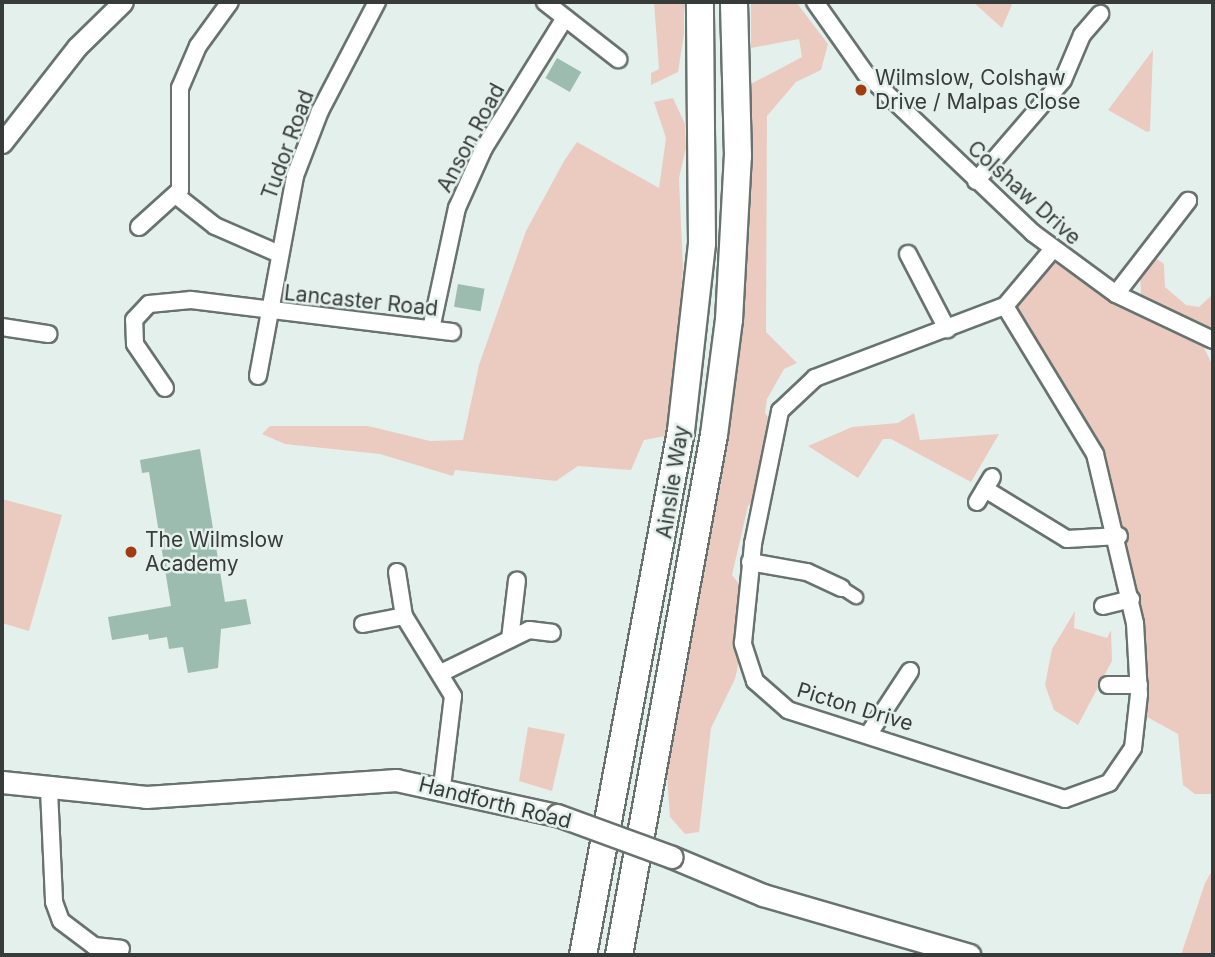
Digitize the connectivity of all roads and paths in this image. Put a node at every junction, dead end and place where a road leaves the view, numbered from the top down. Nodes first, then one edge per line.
1 (123, 2) edge
2 (230, 2) edge
3 (377, 2) edge
4 (545, 2) edge
5 (701, 2) edge
6 (734, 2) edge
7 (815, 2) edge
8 (1102, 11) dead end
9 (565, 18) junction
10 (618, 59) dead end
11 (2, 143) edge
12 (976, 181) junction
13 (177, 196) junction
14 (1191, 197) dead end
15 (139, 227) dead end
16 (1053, 248) junction
17 (277, 253) junction
18 (908, 254) dead end
19 (1116, 294) junction
20 (1005, 306) junction
21 (266, 313) junction
22 (2, 327) edge
23 (431, 329) junction
24 (947, 329) junction
25 (452, 331) dead end
26 (48, 334) dead end
27 (1213, 340) edge
28 (258, 376) dead end
29 (165, 388) dead end
30 (982, 488) dead end
31 (1119, 536) junction
32 (750, 562) junction
33 (397, 572) dead end
34 (517, 580) dead end
35 (849, 592) dead end
36 (1131, 600) junction
37 (1103, 606) dead end
38 (404, 616) junction
39 (363, 624) dead end
40 (552, 633) dead end
41 (510, 639) junction
42 (913, 666) dead end
43 (443, 672) junction
44 (1106, 685) dead end
45 (1139, 685) junction
46 (870, 732) junction
47 (2, 782) edge
48 (442, 787) junction
49 (49, 790) junction
50 (121, 947) edge
51 (583, 955) edge
52 (619, 955) edge
53 (969, 955) edge

1 - 11 street
2 - 13 street
3 - 17 street, Tudor Road
4 - 9 street
5 - 51 highway, Ainslie Way
6 - 52 highway, Ainslie Way
7 - 12 street, Colshaw Drive
8 - 12 street
9 - 10 street
9 - 23 street, Anson Road
12 - 16 street, Colshaw Drive
13 - 15 street
13 - 17 street
14 - 19 street
16 - 19 street, Colshaw Drive
16 - 20 street, Picton Drive
17 - 21 street, Tudor Road
18 - 24 street
19 - 27 street, Colshaw Drive
20 - 24 street, Picton Drive
20 - 31 street, Picton Drive
21 - 23 street, Lancaster Road
21 - 28 street, Tudor Road
21 - 29 street
22 - 26 street
23 - 25 street, Lancaster Road
24 - 32 street, Picton Drive
30 - 31 street
31 - 36 street, Picton Drive
32 - 35 street
32 - 46 street, Picton Drive
33 - 38 street
34 - 41 street
36 - 37 street
36 - 45 street, Picton Drive
38 - 39 street
38 - 43 street
40 - 41 street
41 - 43 street
42 - 46 street
43 - 48 street
44 - 45 street
45 - 46 street, Picton Drive
47 - 49 main road, Handforth Road
48 - 49 main road, Handforth Road
48 - 53 main road, Handforth Road, bridge
49 - 50 street

